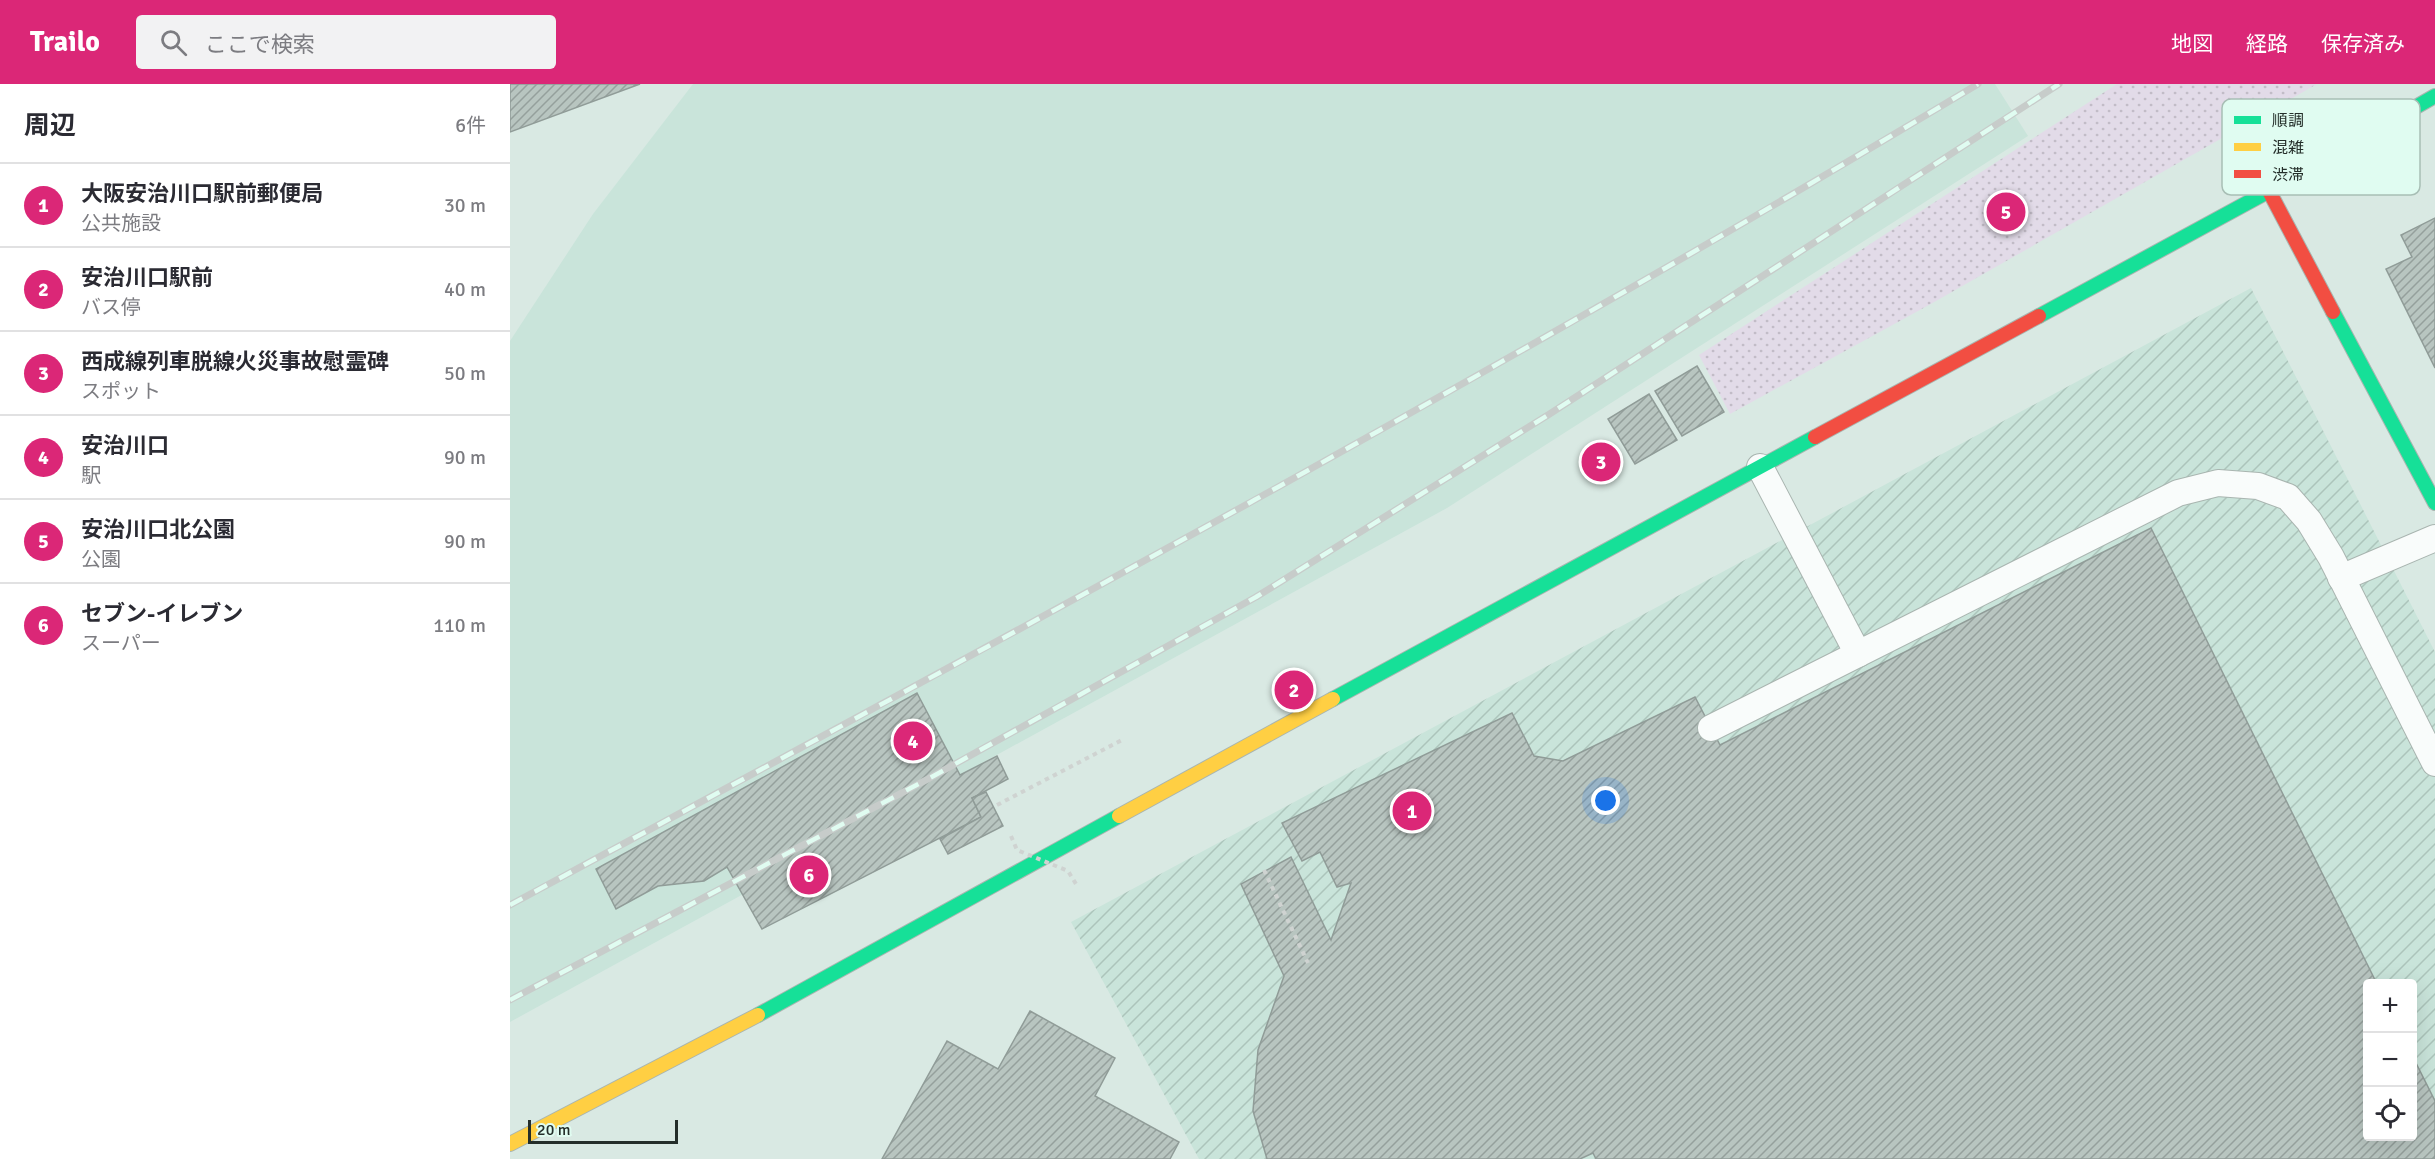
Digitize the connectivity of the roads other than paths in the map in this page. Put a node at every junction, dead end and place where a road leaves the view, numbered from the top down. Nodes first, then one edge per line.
1 (2435, 96) edge
2 (2420, 105) edge
3 (2262, 195) edge
4 (2271, 195) edge
5 (1760, 467) junction
6 (2435, 503) edge
7 (2435, 538) edge
8 (2342, 578) junction
9 (1858, 654) junction
10 (1711, 728) dead end
11 (2435, 763) edge
12 (510, 1143) edge

1 - 2 street
3 - 5 street
4 - 6 street
5 - 9 lane
5 - 12 street
7 - 8 lane
8 - 9 lane
8 - 11 lane
9 - 10 lane

